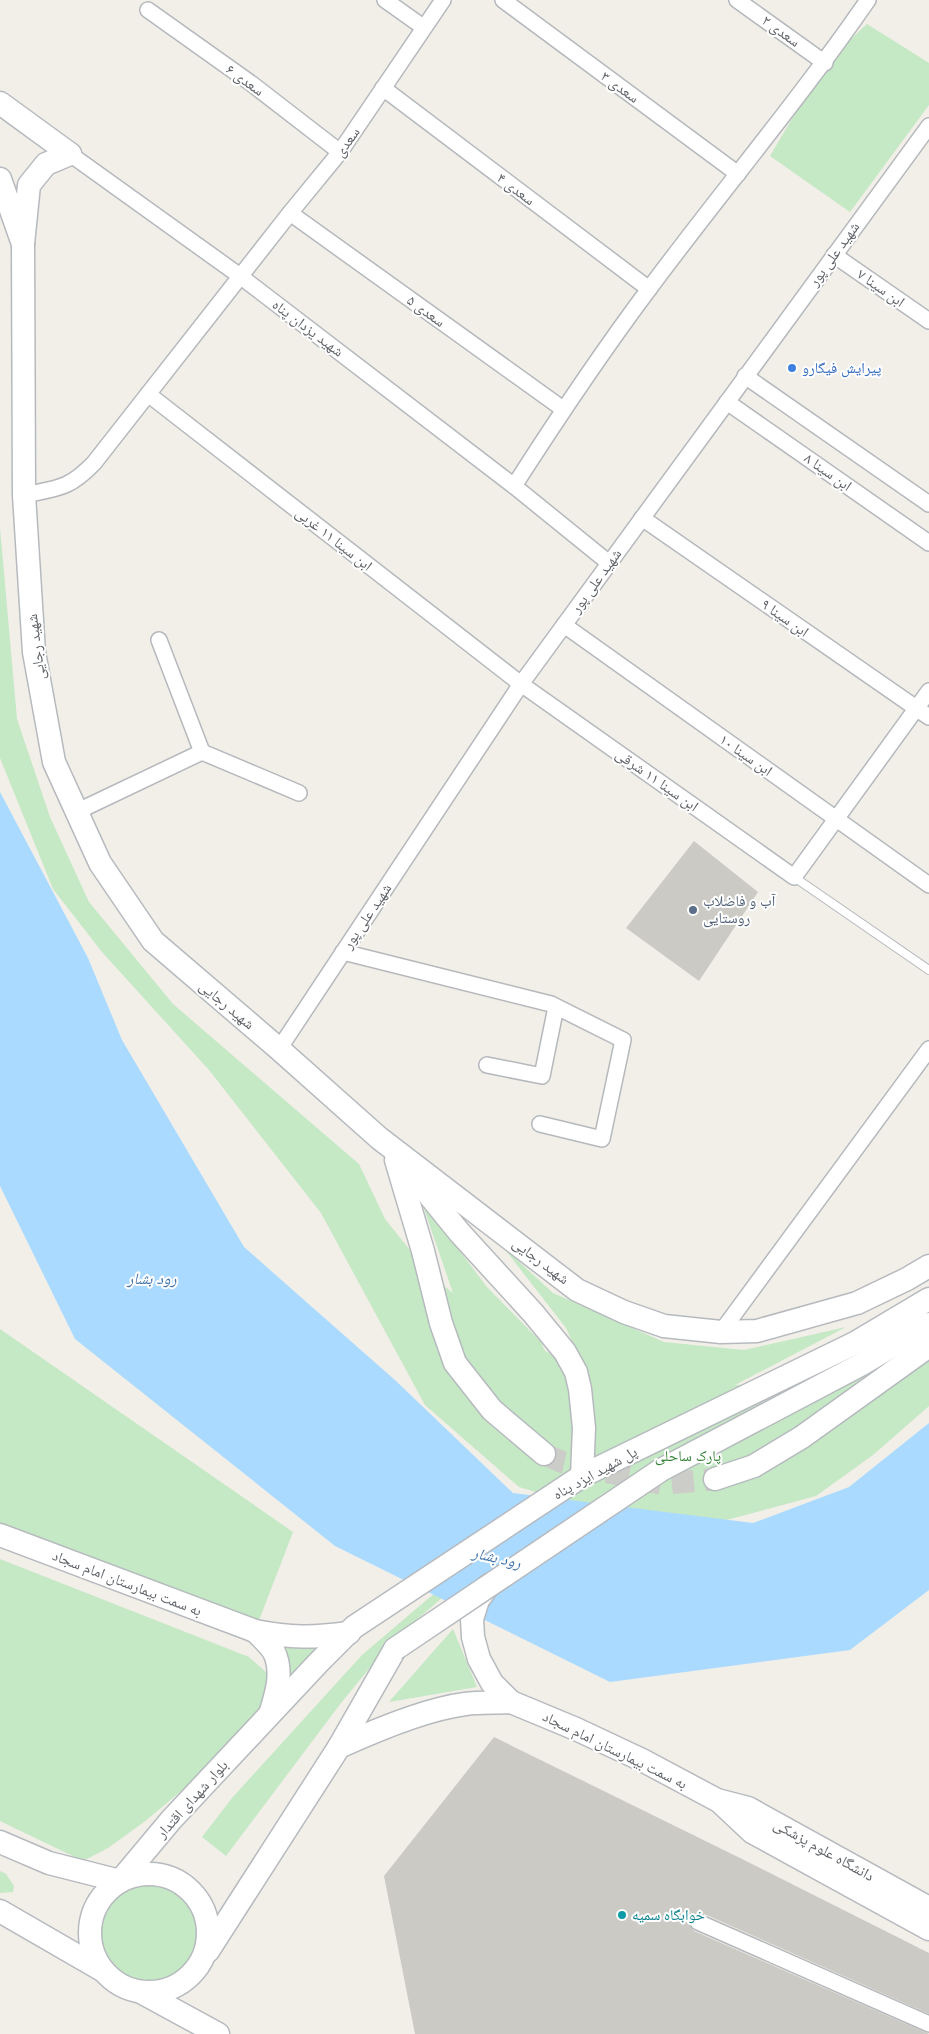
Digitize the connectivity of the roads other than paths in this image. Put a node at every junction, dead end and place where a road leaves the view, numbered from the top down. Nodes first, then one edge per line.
1 (385, 0) edge
2 (442, 0) edge
3 (503, 0) edge
4 (736, 0) edge
5 (868, 0) edge
6 (148, 10) dead end
7 (423, 27) junction
8 (825, 63) junction
9 (384, 88) junction
10 (0, 103) edge
11 (927, 133) edge
12 (340, 152) junction
13 (70, 154) junction
14 (738, 174) junction
15 (0, 179) edge
16 (290, 213) junction
17 (23, 244) junction
18 (834, 255) junction
19 (240, 276) junction
20 (649, 289) junction
21 (929, 321) edge
22 (746, 376) junction
23 (148, 394) junction
24 (727, 402) junction
25 (563, 409) junction
26 (514, 486) junction
27 (24, 495) junction
28 (929, 504) edge
29 (642, 518) junction
30 (929, 543) edge
31 (609, 562) junction
32 (564, 625) junction
33 (159, 640) dead end
34 (521, 684) junction
35 (929, 691) edge
36 (916, 708) junction
37 (929, 717) edge
38 (202, 752) junction
39 (298, 794) dead end
40 (76, 812) junction
41 (836, 819) junction
42 (794, 877) junction
43 (929, 886) edge
44 (342, 952) junction
45 (929, 970) edge
46 (556, 1007) junction
47 (279, 1049) junction
48 (929, 1050) edge
49 (487, 1065) dead end
50 (540, 1124) dead end
51 (392, 1148) junction
52 (929, 1266) edge
53 (929, 1300) edge
54 (929, 1324) edge
55 (721, 1332) junction
56 (929, 1346) edge
57 (544, 1454) tunnel mouth
58 (715, 1479) tunnel mouth
59 (577, 1480) junction
60 (0, 1535) edge
61 (489, 1586) junction
62 (351, 1630) junction
63 (255, 1631) junction
64 (512, 1702) junction
65 (270, 1714) junction
66 (339, 1748) junction
67 (717, 1800) junction
68 (0, 1842) edge
69 (120, 1881) junction
70 (929, 1908) edge
71 (0, 1912) edge
72 (698, 1922) dead end
73 (929, 1930) edge
74 (204, 1956) junction
75 (102, 1970) junction
76 (141, 1992) junction
77 (929, 2024) edge
78 (218, 2034) edge

1 - 7 street
2 - 7 street, سعدی
3 - 14 street, سعدی ۳
4 - 8 street, سعدی ۲
5 - 8 street
6 - 12 street, سعدی ۶
7 - 9 street, سعدی
8 - 14 street
9 - 12 street, سعدی
9 - 20 street, سعدی ۴
10 - 13 street, شهید یزدان پناه
11 - 18 street, شهید علی پور
12 - 16 street, سعدی
13 - 17 street
13 - 19 street, شهید یزدان پناه
14 - 20 street
15 - 17 street
16 - 19 street, سعدی
16 - 25 street, سعدی ۵
17 - 27 street, شهید رجایی
18 - 21 street, ابن سینا ۷
18 - 22 street, شهید علی پور
19 - 23 street, سعدی
19 - 26 street, شهید یزدان پناه
20 - 25 street
22 - 24 street, شهید علی پور
22 - 28 street, ابن سینا ۸
23 - 27 street, سعدی
23 - 34 street, ابن سینا ۱۱ غربی
24 - 29 street, شهید علی پور
24 - 30 street, ابن سینا ۸
25 - 26 street
26 - 31 street, شهید یزدان پناه
27 - 40 street, شهید رجایی
29 - 31 street, شهید علی پور
29 - 36 street, ابن سینا ۹
31 - 32 street, شهید علی پور
32 - 34 street, شهید علی پور
32 - 41 street, ابن سینا ۱۰
33 - 38 street
34 - 42 street, ابن سینا ۱۱ شرقی
34 - 44 street, شهید علی پور
35 - 36 street
36 - 37 street, ابن سینا ۹
36 - 41 street
38 - 39 street
38 - 40 street
40 - 47 street, شهید رجایی
41 - 42 street
41 - 43 street, ابن سینا ۱۰
42 - 45 lane
44 - 46 street
44 - 47 street, شهید علی پور
46 - 49 street
46 - 50 street
47 - 51 street, شهید رجایی
48 - 55 street
51 - 55 street, شهید رجایی
51 - 57 street
51 - 59 street
52 - 55 street, شهید رجایی
53 - 59 street, پل شهید ایزد پناه
54 - 61 street, پل شهید ایزد پناه, bridge
56 - 58 street
59 - 62 street, پل شهید ایزد پناه
60 - 63 street, به سمت بیمارستان امام سجاد
61 - 64 street
61 - 66 street, پل شهید ایزد پناه, bridge
62 - 63 street, به سمت بیمارستان امام سجاد
62 - 65 street, بلوار شهدای اقتدار
63 - 65 street
64 - 66 street
64 - 67 street, به سمت بیمارستان امام سجاد
65 - 69 street, بلوار شهدای اقتدار
66 - 74 street
67 - 70 street, دانشگاه علوم پزشکی
67 - 73 street
68 - 69 street
69 - 74 street
69 - 75 street
71 - 75 street
72 - 77 street
74 - 76 street
75 - 76 street
76 - 78 street

